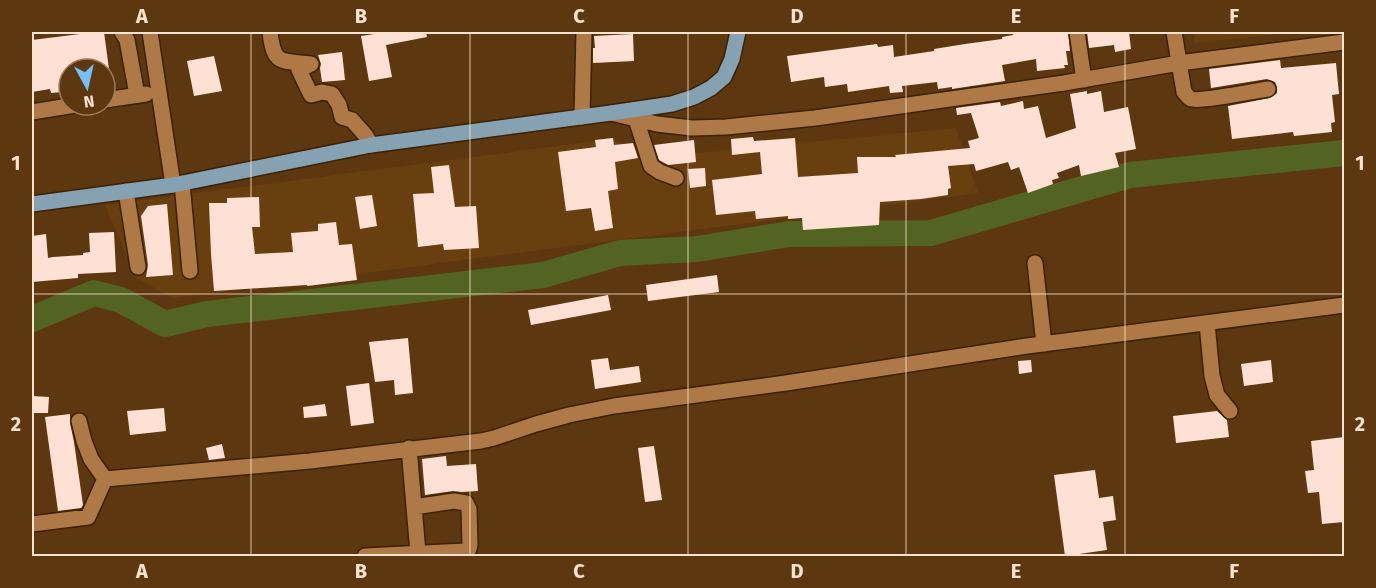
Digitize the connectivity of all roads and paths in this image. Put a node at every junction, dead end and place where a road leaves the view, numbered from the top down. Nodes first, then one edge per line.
1 (122, 32) edge
2 (150, 32) edge
3 (270, 32) edge
4 (584, 32) edge
5 (738, 32) edge
6 (1077, 32) edge
7 (1174, 32) edge
8 (1343, 38) edge
9 (1179, 63) junction
10 (1084, 80) junction
11 (1268, 89) dead end
12 (158, 92) junction
13 (137, 95) junction
14 (117, 98) edge
15 (57, 108) edge
16 (32, 112) edge
17 (611, 113) junction
18 (582, 117) junction
19 (636, 119) junction
20 (371, 145) junction
21 (676, 178) dead end
22 (178, 184) junction
23 (126, 191) junction
24 (32, 204) edge
25 (1035, 263) dead end
26 (138, 267) dead end
27 (190, 271) dead end
28 (1344, 305) edge
29 (1207, 323) junction
30 (1044, 344) junction
31 (1230, 411) dead end
32 (79, 421) dead end
33 (409, 448) junction
34 (105, 479) junction
35 (414, 507) junction
36 (32, 524) edge
37 (418, 553) junction
38 (365, 556) edge

1 - 13 street
2 - 12 street
3 - 20 street
4 - 18 street
5 - 17 main road
6 - 10 street
7 - 9 street
8 - 9 street
9 - 10 street
9 - 11 street
10 - 19 street
12 - 13 street
12 - 22 street
13 - 14 street
15 - 16 street
17 - 18 main road
17 - 19 street
18 - 20 main road
19 - 21 street
20 - 22 main road
22 - 23 main road
22 - 27 street
23 - 24 main road
23 - 26 street
25 - 30 street
28 - 29 street
29 - 30 street
29 - 31 street
30 - 33 street
32 - 34 street
33 - 34 street
33 - 35 street
34 - 36 street
35 - 37 street
35 - 37 street
37 - 38 street

